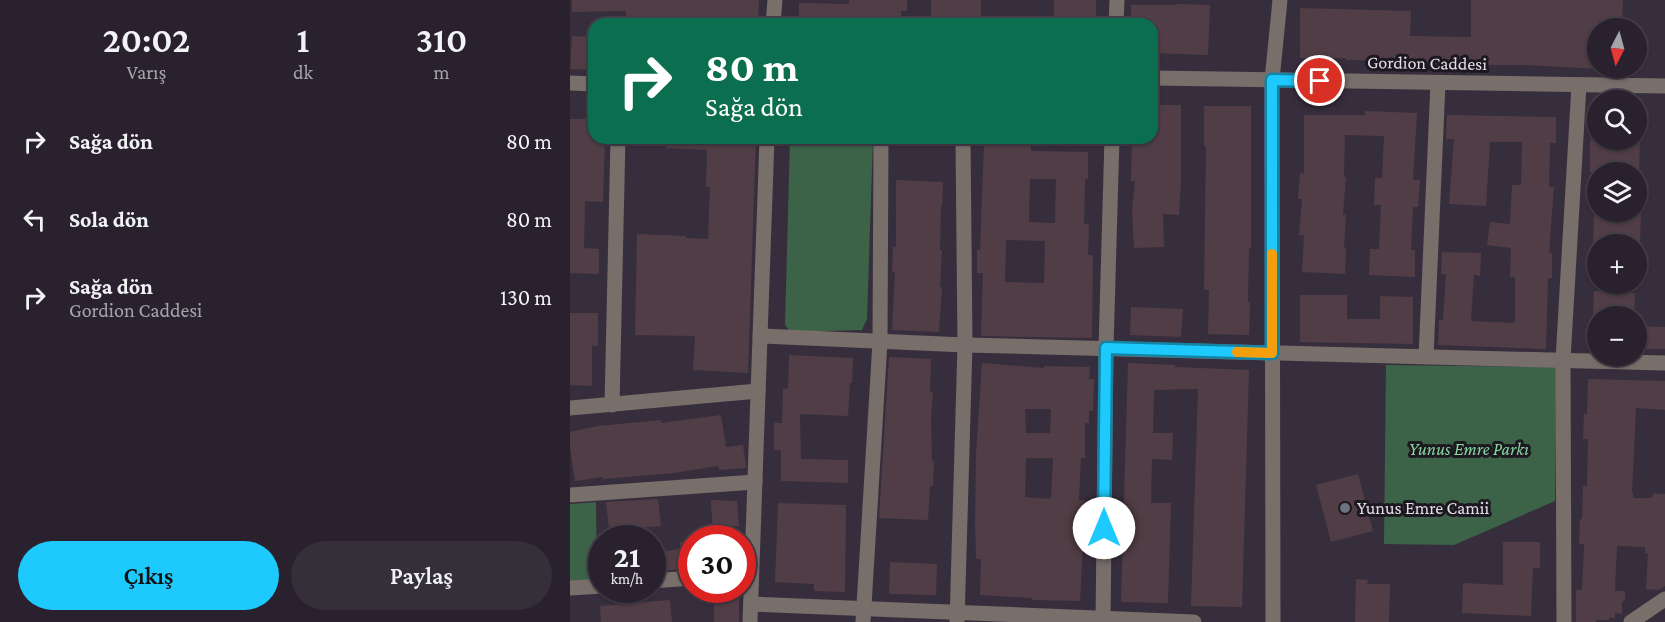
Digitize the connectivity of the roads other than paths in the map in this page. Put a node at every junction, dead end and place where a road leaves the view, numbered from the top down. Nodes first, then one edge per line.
1 (775, 0) edge
2 (1117, 0) edge
3 (1280, 0) edge
4 (774, 18) edge
5 (1116, 18) edge
6 (1158, 78) edge
7 (1272, 80) junction
8 (1438, 82) junction
9 (570, 83) edge
10 (588, 84) edge
11 (1579, 85) junction
12 (1665, 86) edge
13 (618, 144) edge
14 (766, 144) edge
15 (881, 144) edge
16 (963, 144) edge
17 (1112, 144) edge
18 (760, 336) junction
19 (880, 342) junction
20 (965, 345) junction
21 (1106, 348) junction
22 (1272, 353) junction
23 (1426, 357) junction
24 (1563, 360) junction
25 (1665, 363) edge
26 (758, 391) junction
27 (612, 405) junction
28 (570, 408) edge
29 (755, 482) junction
30 (570, 495) edge
31 (751, 525) edge
32 (588, 587) edge
33 (570, 588) edge
34 (751, 604) joint
35 (1663, 605) edge
36 (863, 615) edge
37 (957, 617) edge
38 (1103, 620) edge
39 (750, 622) edge
40 (1194, 622) edge
41 (1273, 622) edge
42 (1564, 622) edge
43 (1631, 622) edge

1 - 4 street
2 - 5 street
3 - 7 street
6 - 7 street, Gordion Caddesi
7 - 8 street, Gordion Caddesi
7 - 22 street
8 - 11 street, Gordion Caddesi
8 - 23 street
9 - 10 street
11 - 12 street, Gordion Caddesi
11 - 24 street
13 - 27 street
14 - 18 street
15 - 19 street
16 - 20 street
17 - 21 street
18 - 19 street
18 - 26 street
19 - 20 street
19 - 36 street
20 - 21 street
20 - 37 street
21 - 22 street
21 - 38 street
22 - 23 street
22 - 41 street
23 - 24 street
24 - 25 street
24 - 42 street
26 - 27 street
26 - 29 street
27 - 28 street
29 - 30 street
29 - 31 street
32 - 33 street
34 - 36 street
34 - 39 street
35 - 43 street
36 - 37 street
37 - 38 street
38 - 40 street

